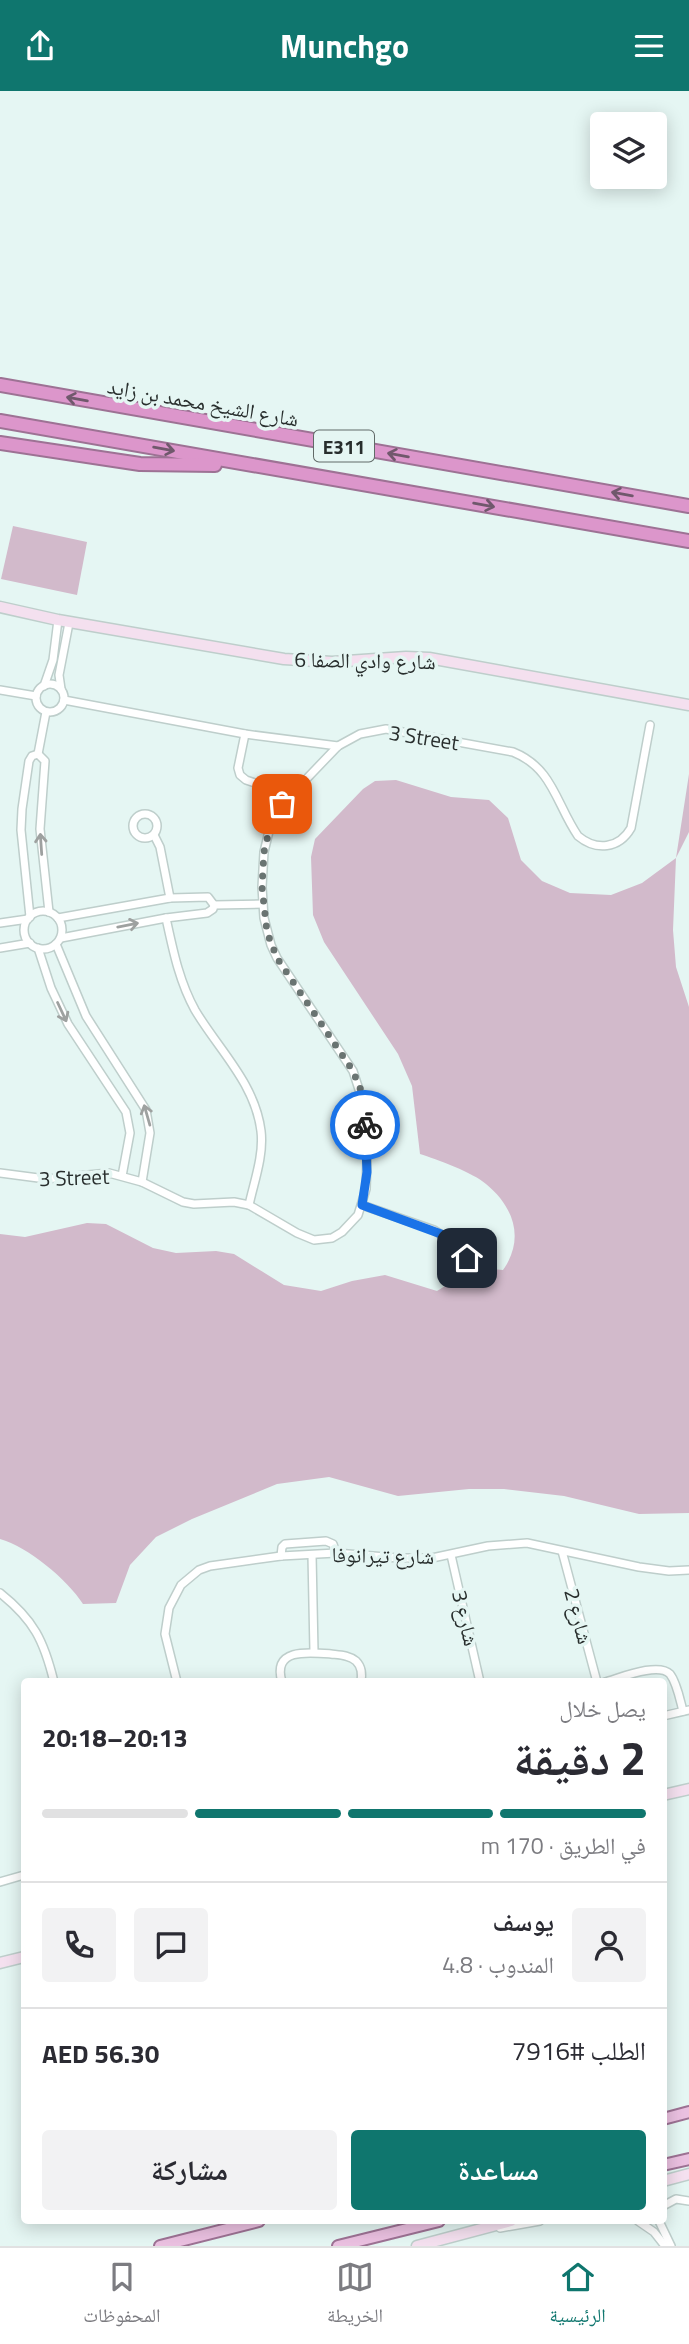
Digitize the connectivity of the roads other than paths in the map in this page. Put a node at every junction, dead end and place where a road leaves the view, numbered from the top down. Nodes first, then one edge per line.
1 (0, 386) edge
2 (0, 421) edge
3 (0, 443) edge
4 (249, 465) junction
5 (689, 506) edge
6 (689, 541) edge
7 (0, 607) edge
8 (58, 621) junction
9 (69, 623) junction
10 (54, 641) junction
11 (65, 643) junction
12 (51, 668) junction
13 (60, 670) junction
14 (44, 686) junction
15 (0, 690) edge
16 (61, 690) junction
17 (36, 697) junction
18 (64, 701) junction
19 (689, 705) edge
20 (46, 712) junction
21 (650, 725) dead end
22 (245, 734) junction
23 (338, 746) junction
24 (38, 754) junction
25 (290, 795) junction
26 (154, 835) dead end
27 (170, 898) junction
28 (263, 904) junction
29 (214, 905) junction
30 (49, 912) junction
31 (29, 918) junction
32 (58, 918) junction
33 (166, 918) junction
34 (0, 923) edge
35 (59, 941) junction
36 (30, 943) junction
37 (38, 948) junction
38 (0, 949) edge
39 (0, 1173) edge
40 (122, 1176) junction
41 (142, 1182) junction
42 (249, 1205) junction
43 (362, 1205) junction
44 (448, 1239) dead end
45 (562, 1551) junction
46 (336, 1553) junction
47 (312, 1555) junction
48 (451, 1555) junction
49 (281, 1556) junction
50 (689, 1570) edge
51 (0, 1593) edge
52 (314, 1652) junction
53 (53, 1678) edge
54 (176, 1678) edge
55 (281, 1678) edge
56 (361, 1678) edge
57 (479, 1678) edge
58 (596, 1678) edge
59 (620, 1678) edge
60 (686, 1710) edge
61 (667, 1715) edge
62 (689, 1789) edge
63 (667, 1794) edge
64 (21, 1876) edge
65 (0, 1882) edge
66 (21, 1958) edge
67 (0, 1963) edge
68 (689, 2112) edge
69 (667, 2118) edge
70 (689, 2159) edge
71 (667, 2164) edge
72 (689, 2174) edge
73 (667, 2180) edge
74 (689, 2201) edge
75 (667, 2204) edge
76 (247, 2224) edge
77 (427, 2224) edge
78 (499, 2224) edge
79 (518, 2224) edge
80 (642, 2224) edge
81 (660, 2224) edge
82 (475, 2230) junction
83 (160, 2246) edge
84 (338, 2246) edge
85 (417, 2246) edge
86 (665, 2246) edge
87 (671, 2246) edge

5 -> 1 highway, شارع الشيخ محمد بن زايد / E311
2 -> 4 highway, E311
3 - 4 highway
4 -> 6 highway, E311
7 - 8 main road, شارع وادي الصفا 6
8 - 9 main road, شارع وادي الصفا 6
8 - 10 street
9 - 11 street
9 - 19 main road, شارع وادي الصفا 6
10 - 11 street
10 - 12 street
11 - 13 street
12 - 13 street
12 - 14 street
13 - 16 street
14 - 16 street
14 - 17 street
15 - 17 street
16 - 18 street
17 - 20 street
18 - 20 street
18 - 22 street
20 - 24 street
21 - 23 street, 3 Street
22 - 23 street
22 - 25 street
23 - 25 street, 3 Street
30 -> 24 street
24 - 31 street
25 - 28 street, 3 Street
26 - 27 street
27 - 29 street
27 - 32 street
28 - 29 street
28 - 43 street, 3 Street
29 - 33 street
30 - 31 street
30 - 32 street
31 - 34 street
31 - 36 street
32 - 35 street
35 -> 33 street
33 - 42 street
35 - 37 street
41 -> 35 street
36 - 37 street
36 - 38 street
37 -> 40 street
39 - 40 street, 3 Street
40 - 41 street, 3 Street
41 - 42 street, 3 Street
42 - 43 street, 3 Street
43 - 44 street
45 - 48 street, شارع تيرانوفا
45 - 50 street, شارع تيرانوفا
45 - 58 street, شارع 2
46 - 47 street, شارع تيرانوفا
46 - 48 street, شارع تيرانوفا
46 - 49 street
47 - 49 street, شارع تيرانوفا
47 - 52 street
48 - 57 street, شارع 3
49 - 54 street, شارع تيرانوفا
51 - 53 street
52 - 55 street
52 - 56 street
59 - 60 street
60 - 61 street
62 - 63 main road
64 - 65 street
66 - 67 main road
68 - 69 main road
70 - 71 main road
72 - 73 main road
74 - 75 street
76 - 83 main road
77 - 84 main road
78 - 82 main road
79 - 82 street
80 - 86 street
81 - 87 street
82 - 85 main road

